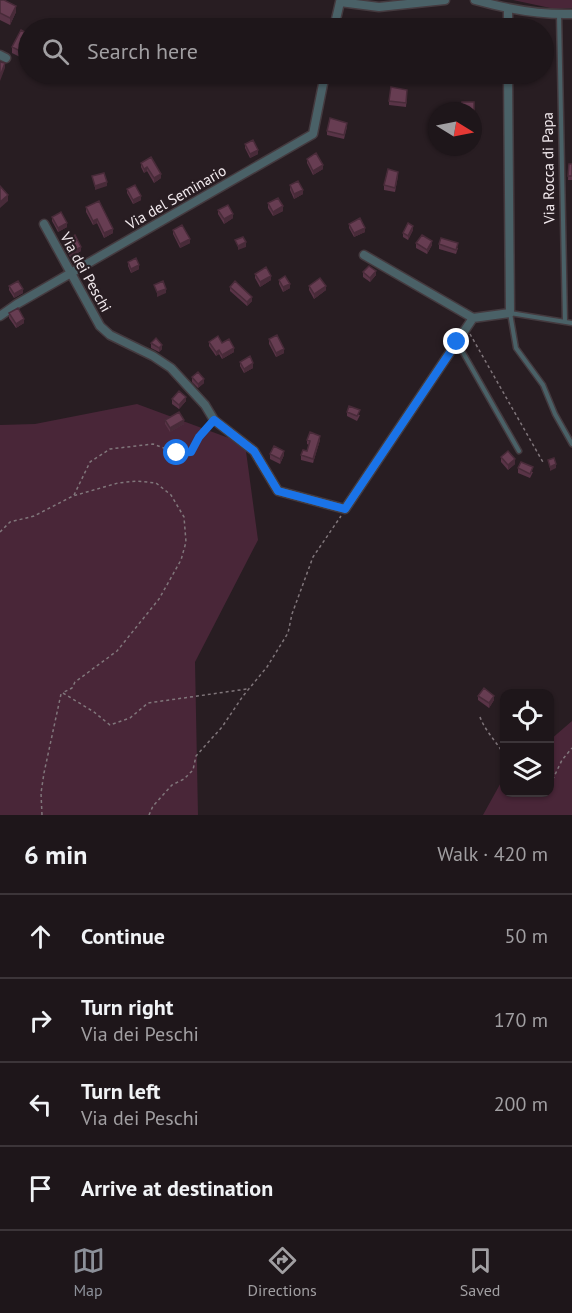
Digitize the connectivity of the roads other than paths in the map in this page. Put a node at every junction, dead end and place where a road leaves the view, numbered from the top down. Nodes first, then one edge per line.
1 (445, 0) edge
2 (475, 0) edge
3 (338, 1) edge
4 (361, 3) edge
5 (508, 9) junction
6 (559, 14) junction
7 (572, 14) edge
8 (335, 18) edge
9 (508, 18) edge
10 (323, 84) edge
11 (508, 84) edge
12 (44, 224) dead end
13 (364, 255) dead end
14 (71, 273) junction
15 (510, 313) junction
16 (0, 316) edge
17 (473, 318) junction
18 (565, 322) junction
19 (572, 323) edge
20 (457, 342) junction
21 (572, 444) edge
22 (519, 451) dead end

1 - 4 street
2 - 5 street
3 - 4 street
3 - 8 street
5 - 6 street
5 - 9 street
6 - 7 street
6 - 18 lane, Via Rocca di Papa
10 - 14 street, Via del Seminario
11 - 15 street
12 - 14 street, Via dei Peschi
13 - 17 street
14 - 16 street, Via del Seminario
14 - 20 street, Via dei Peschi
15 - 17 street
15 - 18 lane
15 - 21 lane
17 - 20 street
18 - 19 lane
20 - 22 lane

